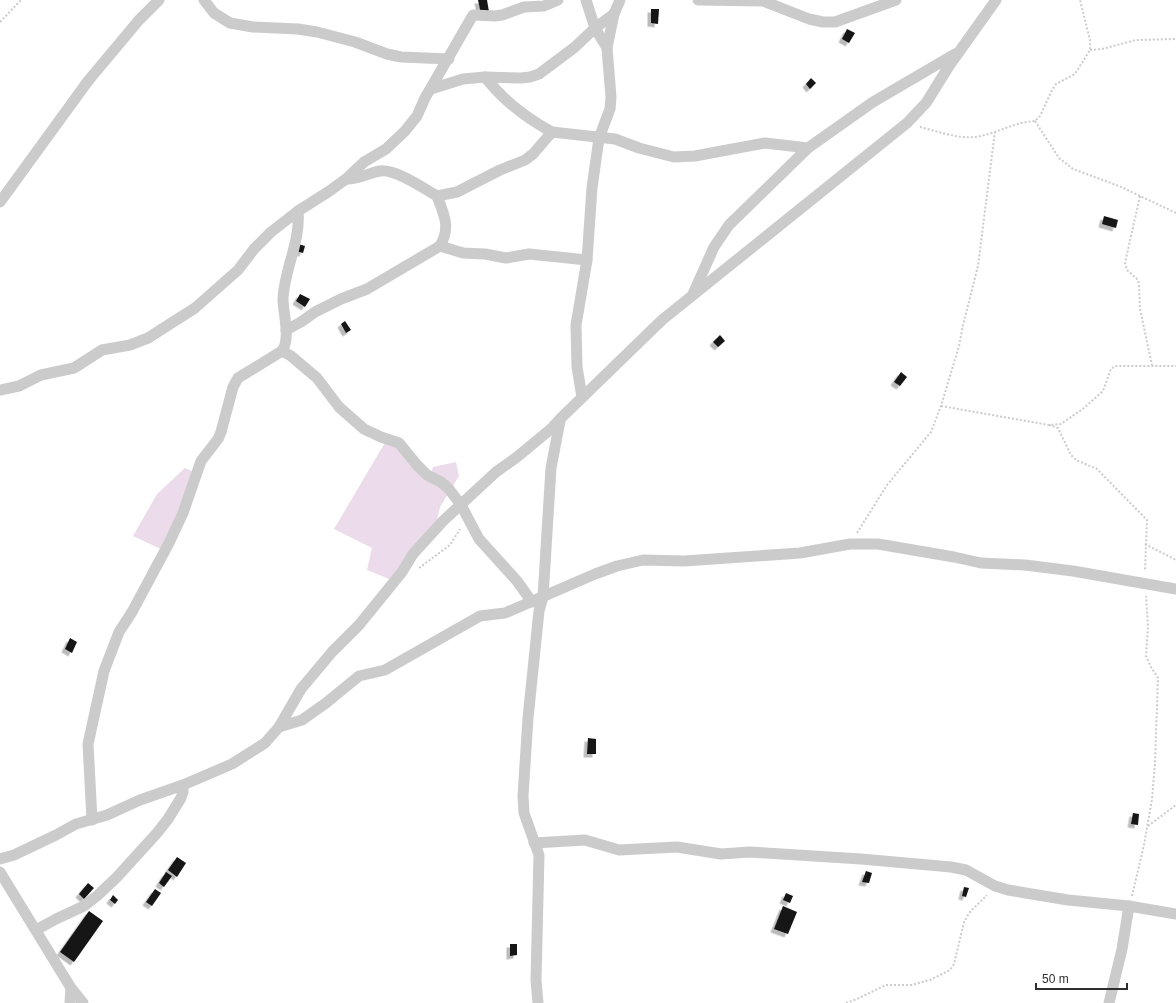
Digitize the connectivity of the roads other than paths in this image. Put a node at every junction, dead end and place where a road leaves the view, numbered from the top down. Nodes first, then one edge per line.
1 (159, 0) edge
2 (204, 0) edge
3 (558, 0) edge
4 (586, 0) edge
5 (620, 0) edge
6 (698, 0) edge
7 (896, 0) edge
8 (996, 0) edge
9 (614, 14) junction
10 (595, 28) junction
11 (607, 48) junction
12 (959, 52) junction
13 (449, 59) junction
14 (486, 76) junction
15 (431, 89) junction
16 (552, 132) junction
17 (599, 138) junction
18 (808, 148) junction
19 (346, 179) junction
20 (437, 196) junction
21 (0, 202) edge
22 (298, 211) junction
23 (440, 246) junction
24 (587, 260) junction
25 (692, 296) junction
26 (286, 330) junction
27 (282, 351) junction
28 (0, 390) edge
29 (582, 397) junction
30 (560, 418) junction
31 (461, 505) junction
32 (1176, 589) edge
33 (543, 596) junction
34 (532, 602) junction
35 (279, 727) junction
36 (183, 785) junction
37 (92, 820) junction
38 (534, 843) junction
39 (0, 859) edge
40 (0, 872) edge
41 (1129, 906) junction
42 (1176, 914) edge
43 (36, 930) junction
44 (71, 988) junction
45 (70, 1003) edge
46 (83, 1003) edge
47 (538, 1003) edge
48 (1109, 1003) edge

1 - 21 street
2 - 13 street
3 - 13 street
4 - 10 street
5 - 9 street
6 - 7 street
8 - 12 street
9 - 10 street
9 - 11 street
10 - 11 street
10 - 14 street
11 - 17 street
12 - 18 street
12 - 25 street
13 - 15 street
14 - 15 street
14 - 16 street
15 - 19 street
16 - 17 street
16 - 20 street
17 - 18 street
17 - 24 street
18 - 25 street
19 - 20 street
19 - 22 street
20 - 23 street
22 - 26 street
22 - 28 street
23 - 24 street
23 - 26 street
24 - 29 street
25 - 29 street
26 - 27 street
27 - 31 street
27 - 37 street
29 - 30 street
30 - 31 street
30 - 33 street
31 - 34 street
31 - 35 street
32 - 33 street
33 - 34 street
33 - 38 street
34 - 35 street
35 - 36 street
36 - 37 street
36 - 43 street
37 - 39 street
38 - 41 street
38 - 47 street
40 - 43 street
41 - 42 street
41 - 48 street
43 - 44 street
44 - 45 street
44 - 46 street

